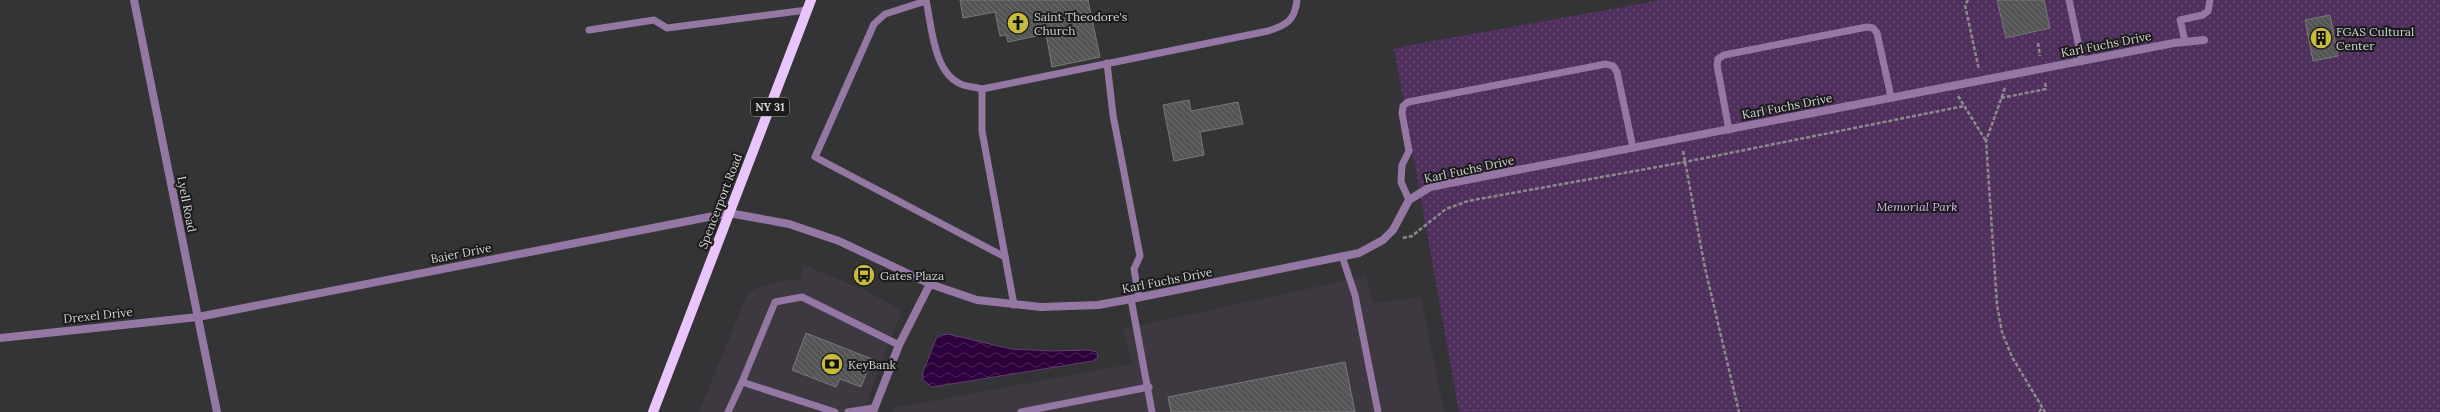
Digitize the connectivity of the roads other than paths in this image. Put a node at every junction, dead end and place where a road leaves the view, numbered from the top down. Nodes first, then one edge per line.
1 (134, 0) edge
2 (811, 0) edge
3 (926, 0) edge
4 (1297, 0) edge
5 (2070, 0) edge
6 (2210, 0) edge
7 (807, 10) junction
8 (589, 30) dead end
9 (2204, 40) dead end
10 (2185, 42) junction
11 (2082, 61) junction
12 (1107, 63) junction
13 (982, 88) junction
14 (1891, 97) junction
15 (1729, 130) junction
16 (1633, 148) junction
17 (1409, 200) junction
18 (729, 213) junction
19 (1342, 256) junction
20 (1005, 257) junction
21 (930, 284) junction
22 (1135, 299) junction
23 (1014, 305) junction
24 (198, 317) junction
25 (0, 338) edge
26 (899, 345) junction
27 (742, 382) junction
28 (1149, 387) junction
29 (873, 410) edge
30 (217, 412) edge
31 (653, 412) edge
32 (728, 412) edge
33 (835, 412) edge
34 (848, 412) edge
35 (1026, 412) edge
36 (1152, 412) edge
37 (1378, 412) edge

1 - 24 street, Lyell Road
2 - 7 main road, Spencerport Road / NY 31
3 - 13 lane
3 - 20 lane
4 - 12 lane
5 - 11 lane
6 - 10 lane
7 - 8 lane
7 - 18 main road, Spencerport Road / NY 31
9 - 10 street, Karl Fuchs Drive
10 - 11 street, Karl Fuchs Drive
11 - 14 street, Karl Fuchs Drive
12 - 13 lane
12 - 22 lane
13 - 20 lane
14 - 15 street, Karl Fuchs Drive
14 - 15 lane
15 - 16 street, Karl Fuchs Drive
16 - 17 street, Karl Fuchs Drive
16 - 17 lane
17 - 19 street, Karl Fuchs Drive
18 - 21 street, Karl Fuchs Drive
18 - 24 street, Baier Drive
18 - 31 main road, Spencerport Road / NY 31
19 - 22 street, Karl Fuchs Drive
19 - 37 lane
20 - 23 lane
21 - 23 street, Karl Fuchs Drive
21 - 26 street
22 - 23 street, Karl Fuchs Drive
22 - 28 lane
24 - 25 street, Drexel Drive
24 - 30 street, Lyell Road
26 - 27 lane
26 - 29 street
27 - 32 lane
27 - 33 lane
28 - 35 lane
28 - 36 lane
29 - 34 lane

